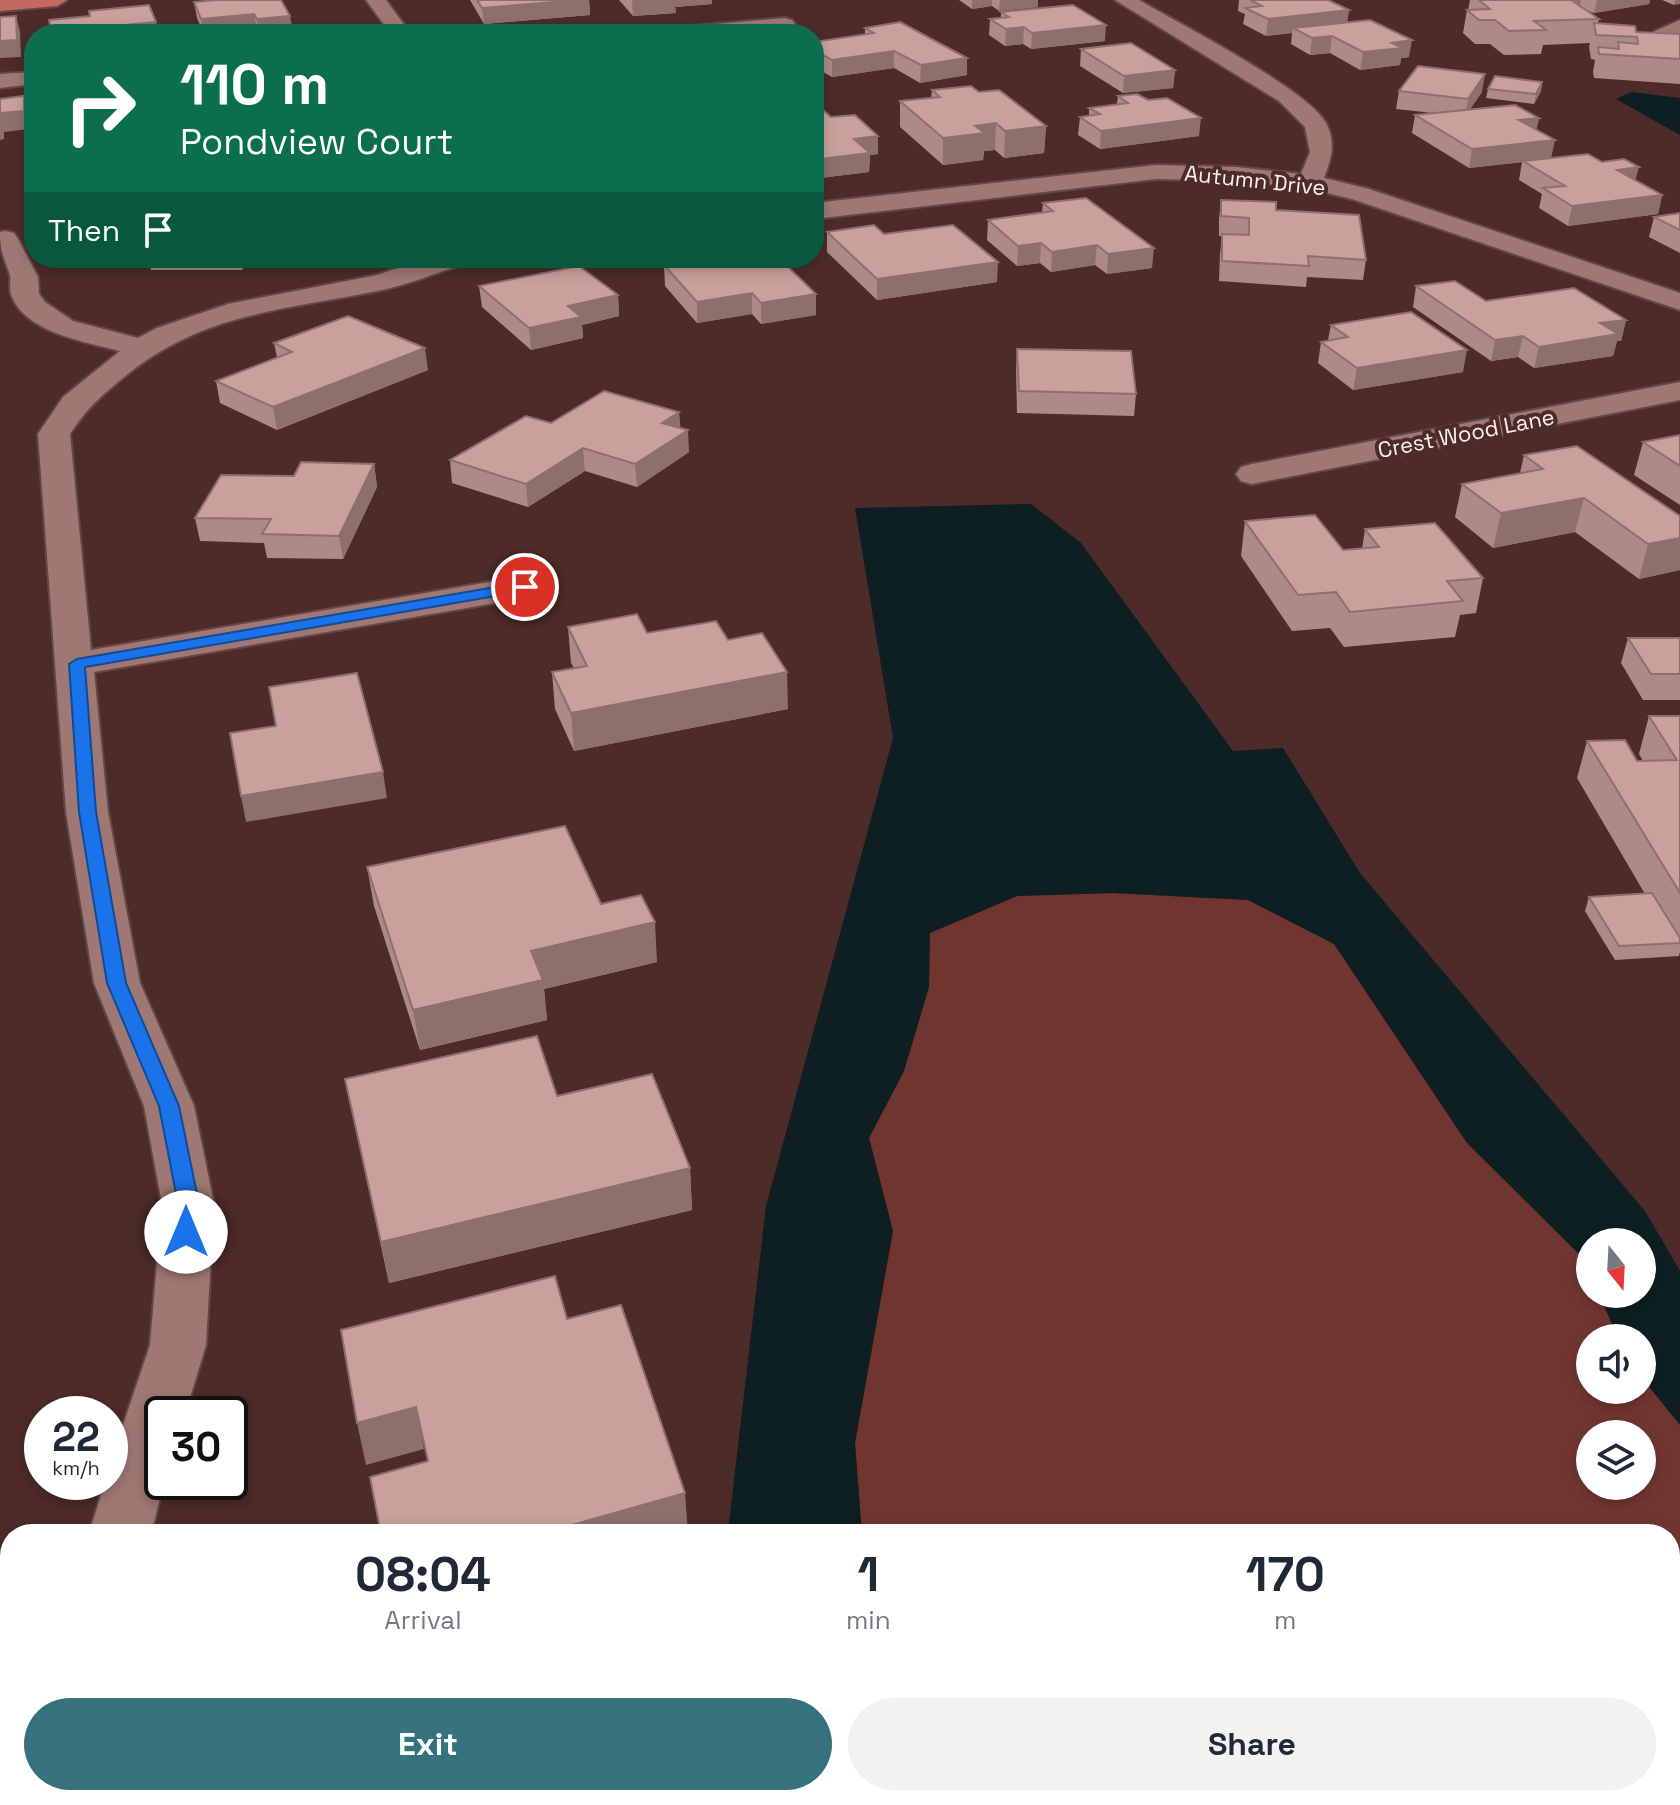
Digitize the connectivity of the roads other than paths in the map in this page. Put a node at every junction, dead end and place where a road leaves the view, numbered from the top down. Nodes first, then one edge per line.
1 (57, 0) edge
2 (376, 0) edge
3 (1125, 0) edge
4 (0, 5) edge
5 (394, 24) edge
6 (24, 79) edge
7 (0, 81) edge
8 (1310, 182) junction
9 (824, 210) edge
10 (5, 239) dead end
11 (424, 268) edge
12 (1680, 302) edge
13 (142, 348) junction
14 (1680, 391) edge
15 (1252, 474) dead end
16 (525, 587) dead end
17 (77, 664) junction
18 (123, 1524) edge

1 - 4 main road
2 - 5 street
3 - 8 street
6 - 7 street
8 - 9 street, Autumn Drive
8 - 12 street, Autumn Drive
10 - 13 street
11 - 13 street
13 - 17 street
14 - 15 street, Crest Wood Lane
16 - 17 street
17 - 18 street

